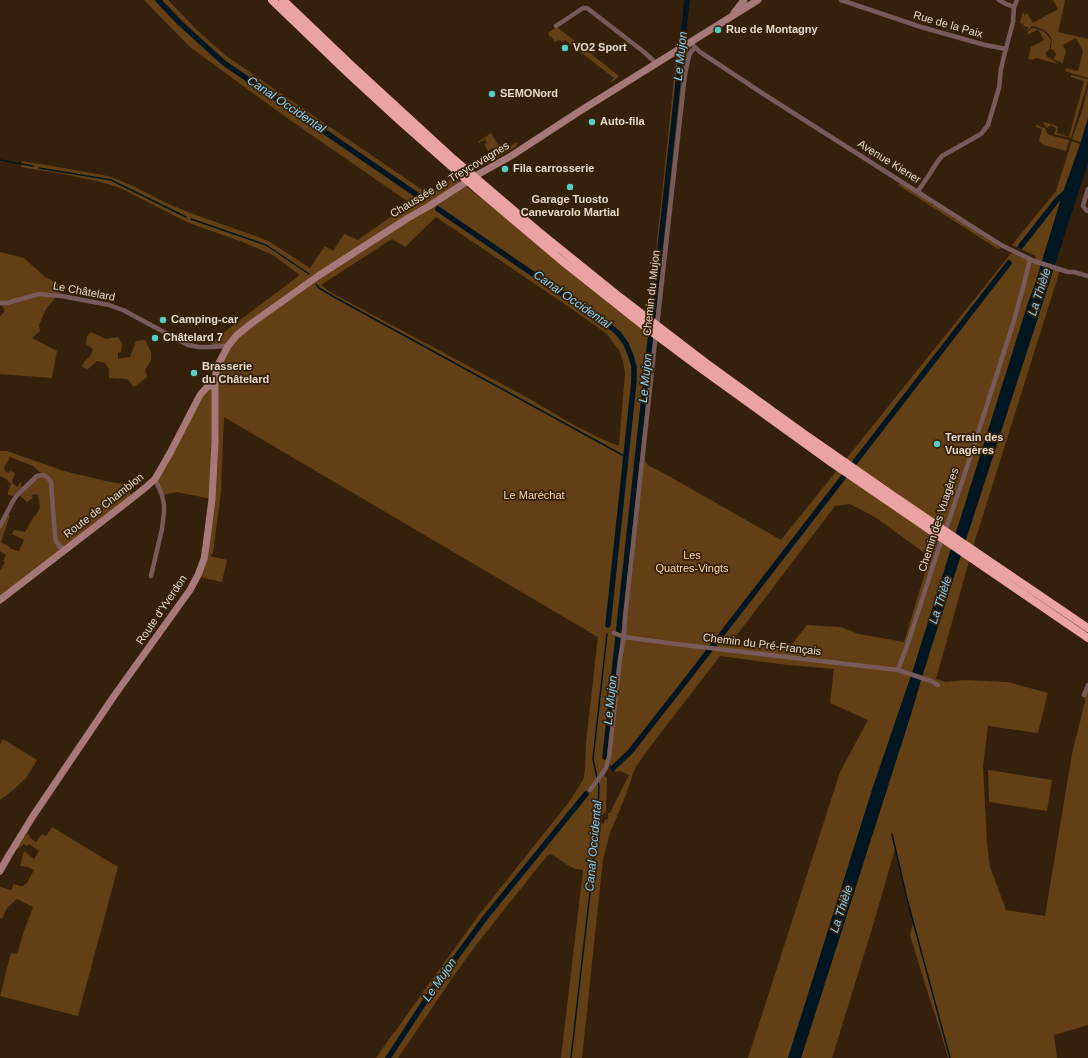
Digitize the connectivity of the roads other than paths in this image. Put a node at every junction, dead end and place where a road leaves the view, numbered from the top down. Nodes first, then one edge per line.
1 (272, 0) edge
2 (283, 0) edge
3 (744, 0) edge
4 (758, 0) edge
5 (841, 0) edge
6 (999, 0) edge
7 (1017, 0) edge
8 (750, 2) edge
9 (1014, 7) junction
10 (730, 18) junction
11 (556, 26) dead end
12 (691, 44) junction
13 (1006, 49) junction
14 (656, 64) junction
15 (1088, 189) edge
16 (918, 191) junction
17 (1088, 211) edge
18 (1032, 260) junction
19 (1088, 276) edge
20 (0, 303) edge
21 (228, 346) junction
22 (215, 384) junction
23 (155, 479) junction
24 (0, 526) edge
25 (66, 549) junction
26 (151, 576) dead end
27 (0, 600) edge
28 (1088, 628) edge
29 (614, 633) dead end
30 (624, 637) junction
31 (1088, 638) edge
32 (900, 671) junction
33 (938, 685) dead end
34 (1088, 685) edge
35 (1084, 695) dead end
36 (590, 790) dead end
37 (0, 871) edge

1 - 31 highway
2 - 28 highway
3 - 10 main road
4 - 8 main road, Chaussée de Treycovagnes
5 - 13 street, Rue de la Paix
6 - 9 street
7 - 9 street
8 - 10 main road, Chaussée de Treycovagnes
9 - 13 street
10 - 12 main road, Chaussée de Treycovagnes
11 - 14 street
12 - 14 main road, Chaussée de Treycovagnes
12 - 16 street, Avenue Kiener
12 - 30 street, Chemin du Mujon
13 - 16 street
14 - 21 main road, Chaussée de Treycovagnes
15 - 17 street
16 - 18 street, Avenue Kiener
18 - 19 street, Avenue Kiener
18 - 32 street, Chemin des Vuagères
20 - 21 street, Le Châtelard
21 - 22 main road
22 - 23 main road, Route de Chamblon
22 - 37 main road, Route d'Yverdon
23 - 25 main road, Route de Chamblon
23 - 26 street
24 - 25 street
25 - 27 main road, Route de Chamblon
29 - 30 street, Chemin du Pré-Français
30 - 32 street, Chemin du Pré-Français
30 - 36 street, Chemin du Mujon
32 - 33 street, Chemin du Pré-Français
34 - 35 street

